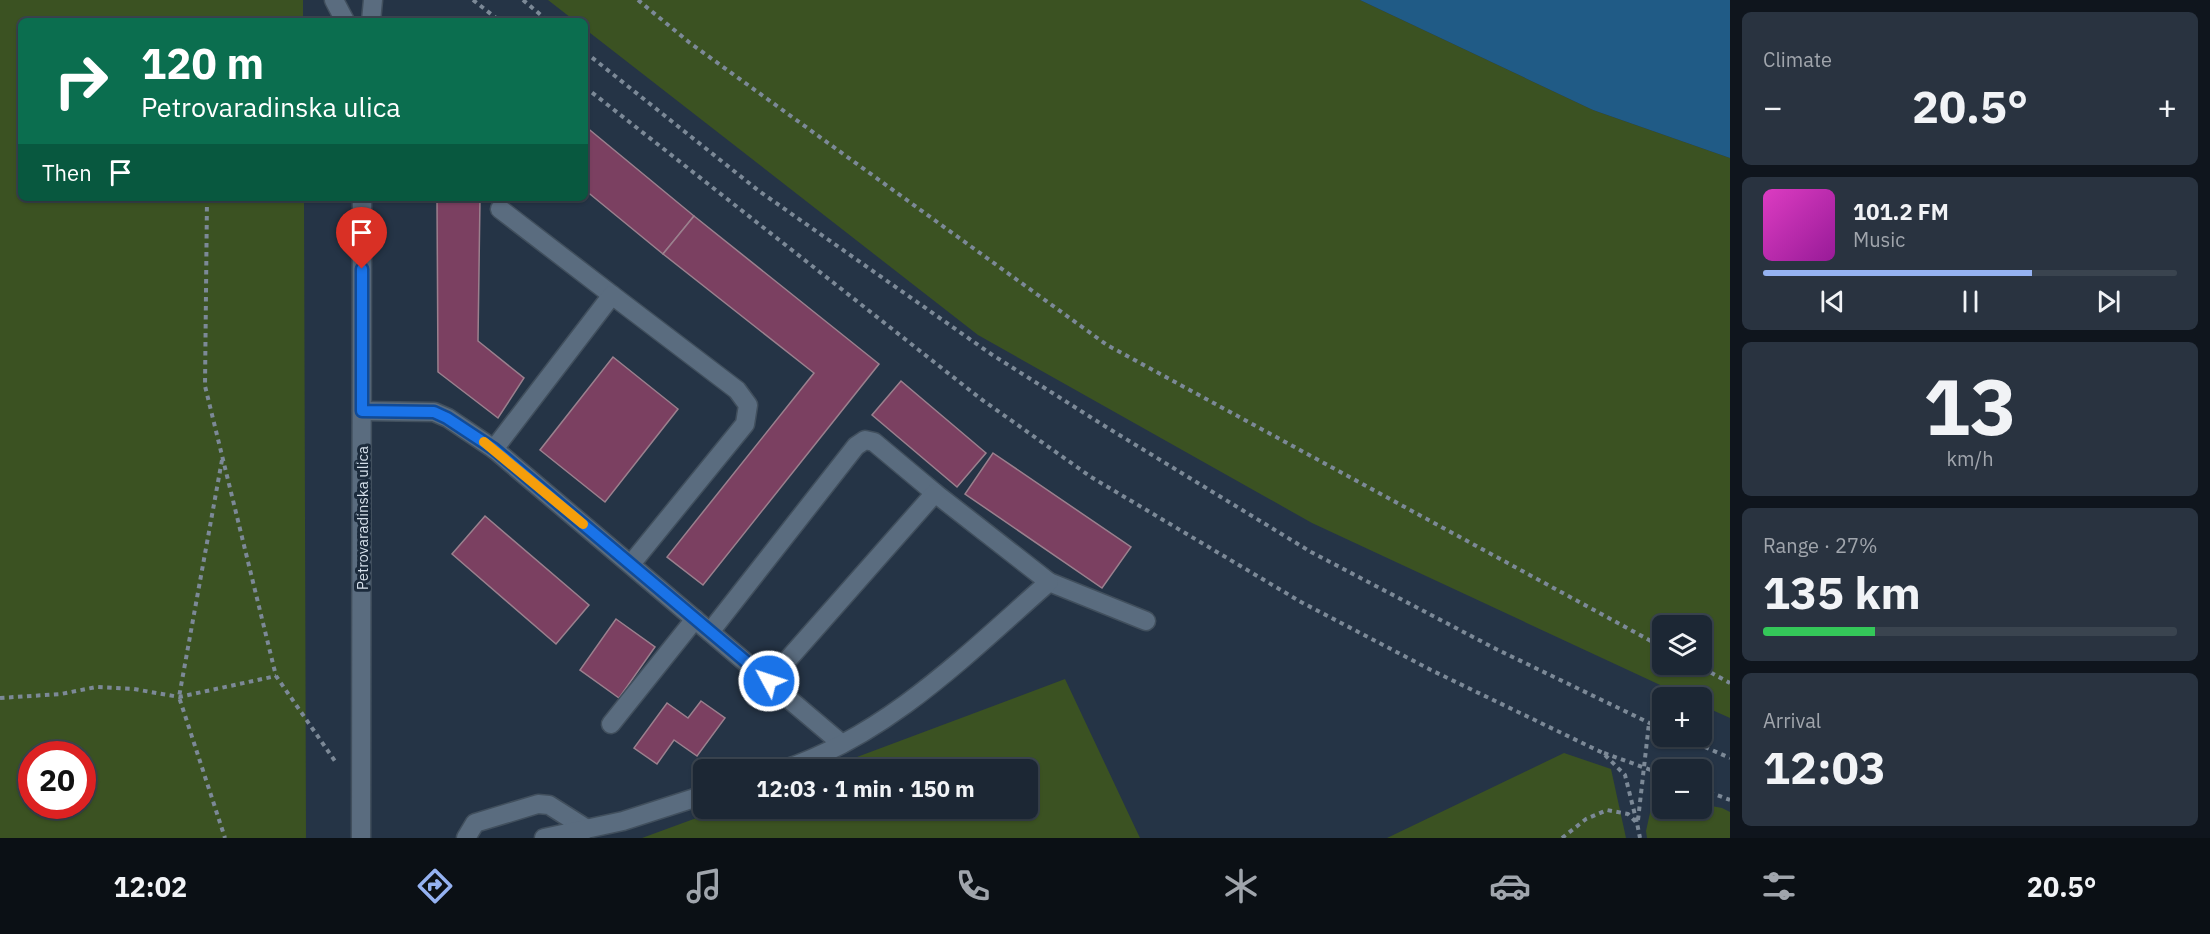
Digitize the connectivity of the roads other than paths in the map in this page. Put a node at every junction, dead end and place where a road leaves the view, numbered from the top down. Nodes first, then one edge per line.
1 (334, 0) edge
2 (373, 0) edge
3 (343, 18) edge
4 (371, 18) edge
5 (362, 201) edge
6 (500, 209) dead end
7 (612, 295) junction
8 (362, 411) junction
9 (494, 449) junction
10 (936, 493) junction
11 (631, 564) junction
12 (1049, 582) junction
13 (695, 619) junction
14 (1146, 621) dead end
15 (710, 632) junction
16 (769, 681) junction
17 (611, 724) dead end
18 (842, 744) junction
19 (811, 759) edge
20 (693, 799) edge
21 (587, 829) junction
22 (361, 838) edge
23 (466, 838) edge
24 (544, 838) edge

1 - 3 street
2 - 4 street
5 - 8 street, Petrovaradinska ulica
6 - 7 street
7 - 9 street
7 - 11 street
8 - 9 street
8 - 22 street, Petrovaradinska ulica
9 - 11 street
10 - 12 street
10 - 15 street
10 - 16 street
11 - 13 street
12 - 14 street
12 - 18 street
13 - 15 street
13 - 17 street
15 - 16 street
16 - 18 street
18 - 19 street
20 - 21 street
21 - 23 street
21 - 24 street

